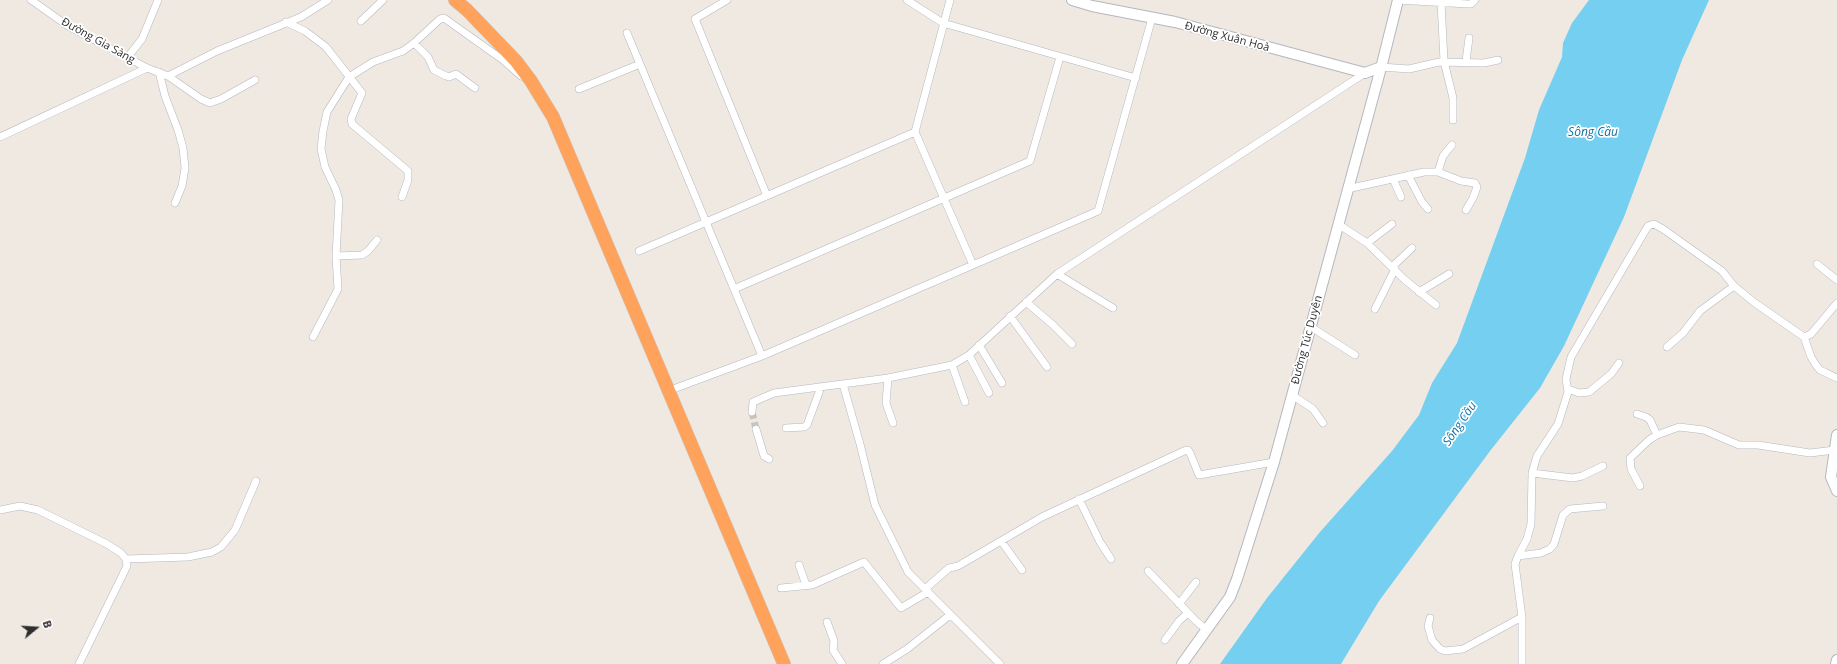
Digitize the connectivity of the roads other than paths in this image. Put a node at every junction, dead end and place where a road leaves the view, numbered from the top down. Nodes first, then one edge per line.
1 (31, 0) edge
2 (158, 0) edge
3 (328, 0) edge
4 (383, 0) edge
5 (455, 0) edge
6 (466, 0) edge
7 (727, 0) edge
8 (907, 0) edge
9 (950, 0) edge
10 (1072, 0) edge
11 (1397, 0) edge
12 (1474, 0) edge
13 (1441, 2) junction
14 (1152, 18) junction
15 (361, 21) dead end
16 (286, 22) junction
17 (943, 23) junction
18 (627, 34) dead end
19 (1469, 38) dead end
20 (414, 44) junction
21 (1060, 56) junction
22 (127, 58) junction
23 (1498, 60) dead end
24 (1444, 61) junction
25 (1466, 61) junction
26 (640, 64) junction
27 (1381, 67) junction
28 (147, 68) junction
29 (159, 72) junction
30 (1365, 72) junction
31 (168, 76) junction
32 (521, 76) dead end
33 (349, 77) junction
34 (1136, 78) junction
35 (255, 80) dead end
36 (475, 88) dead end
37 (579, 90) dead end
38 (1453, 120) dead end
39 (915, 132) junction
40 (0, 137) edge
41 (1452, 145) dead end
42 (1438, 172) junction
43 (1408, 175) junction
44 (1393, 179) junction
45 (1347, 189) junction
46 (402, 196) dead end
47 (767, 196) junction
48 (1401, 197) dead end
49 (944, 198) junction
50 (176, 202) dead end
51 (1428, 209) dead end
52 (1466, 210) dead end
53 (706, 222) junction
54 (1338, 224) junction
55 (1392, 224) dead end
56 (377, 240) dead end
57 (1367, 243) junction
58 (1412, 248) dead end
59 (639, 251) dead end
60 (336, 256) junction
61 (1817, 264) dead end
62 (972, 265) junction
63 (1394, 268) junction
64 (1057, 274) junction
65 (1449, 274) dead end
66 (1837, 280) edge
67 (1734, 286) junction
68 (734, 289) junction
69 (1419, 292) junction
70 (1026, 302) junction
71 (1837, 303) edge
72 (1436, 305) dead end
73 (1113, 308) dead end
74 (1375, 309) dead end
75 (1010, 316) junction
76 (1311, 327) junction
77 (313, 337) dead end
78 (1804, 337) junction
79 (1072, 344) dead end
80 (979, 345) junction
81 (1667, 347) dead end
82 (969, 355) junction
83 (762, 356) junction
84 (1355, 356) dead end
85 (1620, 363) dead end
86 (952, 365) junction
87 (1047, 367) dead end
88 (888, 378) junction
89 (1837, 378) edge
90 (1002, 383) dead end
91 (843, 384) junction
92 (821, 387) junction
93 (1568, 389) junction
94 (672, 390) junction
95 (989, 393) dead end
96 (1292, 395) junction
97 (965, 402) dead end
98 (752, 412) dead end
99 (1637, 414) dead end
100 (893, 423) dead end
101 (1323, 424) dead end
102 (786, 428) dead end
103 (756, 429) tunnel mouth
104 (1657, 435) junction
105 (1837, 435) edge
106 (1835, 450) junction
107 (768, 459) dead end
108 (1274, 462) junction
109 (1603, 466) dead end
110 (1834, 468) edge
111 (1532, 473) junction
112 (256, 481) dead end
113 (1640, 486) dead end
114 (1837, 491) edge
115 (1079, 499) junction
116 (1602, 506) dead end
117 (0, 510) edge
118 (1001, 541) junction
119 (1518, 556) junction
120 (126, 559) junction
121 (1111, 559) dead end
122 (799, 565) dead end
123 (1022, 570) dead end
124 (1148, 571) dead end
125 (1196, 582) dead end
126 (806, 585) junction
127 (781, 588) dead end
128 (926, 591) junction
129 (1179, 604) junction
130 (1188, 612) junction
131 (950, 615) junction
132 (1522, 617) junction
133 (1430, 618) dead end
134 (827, 622) dead end
135 (1207, 630) junction
136 (1165, 640) dead end
137 (1837, 660) edge
138 (79, 664) edge
139 (784, 664) edge
140 (792, 664) edge
141 (842, 664) edge
142 (883, 664) edge
143 (1000, 664) edge
144 (1182, 664) edge
145 (1522, 664) edge
146 (1836, 664) edge

1 - 22 street, Đường Gia Sàng
2 - 22 street
3 - 16 street
4 - 15 street
5 - 94 highway
6 - 94 highway
7 - 47 street
8 - 17 street
9 - 17 street
10 - 14 street, Đường Xuân Hoà
11 - 13 street
11 - 27 street, Đường Túc Duyên
12 - 13 street
13 - 24 street
14 - 30 street, Đường Xuân Hoà
14 - 34 street
16 - 31 street
16 - 33 street
17 - 21 street
17 - 39 street
18 - 26 street
19 - 25 street
20 - 32 street
20 - 33 street
20 - 36 street
21 - 34 street
21 - 49 street
22 - 28 street, Đường Gia Sàng
23 - 25 street
24 - 25 street
24 - 27 street
24 - 38 street
26 - 37 street
26 - 53 street
27 - 30 street
27 - 45 street, Đường Túc Duyên
28 - 29 street, Đường Gia Sàng
28 - 40 street
29 - 31 street, Đường Gia Sàng
29 - 50 street
30 - 64 street
31 - 35 street, Đường Gia Sàng
33 - 46 street
33 - 60 street
34 - 62 street
39 - 47 street
39 - 49 street
41 - 42 street
42 - 43 street
42 - 52 street
43 - 44 street
43 - 51 street
44 - 45 street
44 - 48 street
45 - 54 street, Đường Túc Duyên
47 - 53 street
49 - 62 street
49 - 68 street
53 - 59 street
53 - 68 street
54 - 57 street
54 - 76 street, Đường Túc Duyên
55 - 57 street
56 - 60 street
57 - 63 street
58 - 63 street
60 - 77 street
61 - 66 street
62 - 83 street
63 - 69 street
63 - 74 street
64 - 70 street
64 - 73 street
65 - 69 street
67 - 78 street
67 - 81 street
67 - 93 street
68 - 83 street
69 - 72 street
70 - 75 street
70 - 79 street
71 - 78 street
75 - 80 street
75 - 87 street
76 - 84 street
76 - 96 street, Đường Túc Duyên
78 - 89 street
80 - 82 street
80 - 90 street
82 - 86 street
82 - 95 street
83 - 94 street
85 - 93 street
86 - 88 street
86 - 97 street
88 - 91 street
88 - 100 street
91 - 92 street
91 - 128 street
92 - 98 street
92 - 102 street
93 - 111 street
94 - 139 highway
94 - 140 highway
96 - 101 street
96 - 108 street, Đường Túc Duyên
99 - 104 street
103 - 107 street
104 - 106 street
104 - 113 street
105 - 106 street
106 - 110 street
108 - 115 street
108 - 135 street, Đường Túc Duyên
109 - 111 street
110 - 114 street
111 - 119 street
112 - 120 street
115 - 118 street
115 - 121 street
116 - 119 street
117 - 120 street
118 - 123 street
118 - 128 street
119 - 132 street
120 - 138 street
122 - 126 street
124 - 129 street
125 - 129 street
126 - 127 street
126 - 128 street
128 - 131 street
129 - 130 street
130 - 135 street
130 - 136 street
131 - 142 street
131 - 143 street
132 - 133 street
132 - 145 street
134 - 141 street
135 - 144 street, Đường Túc Duyên
137 - 146 street

